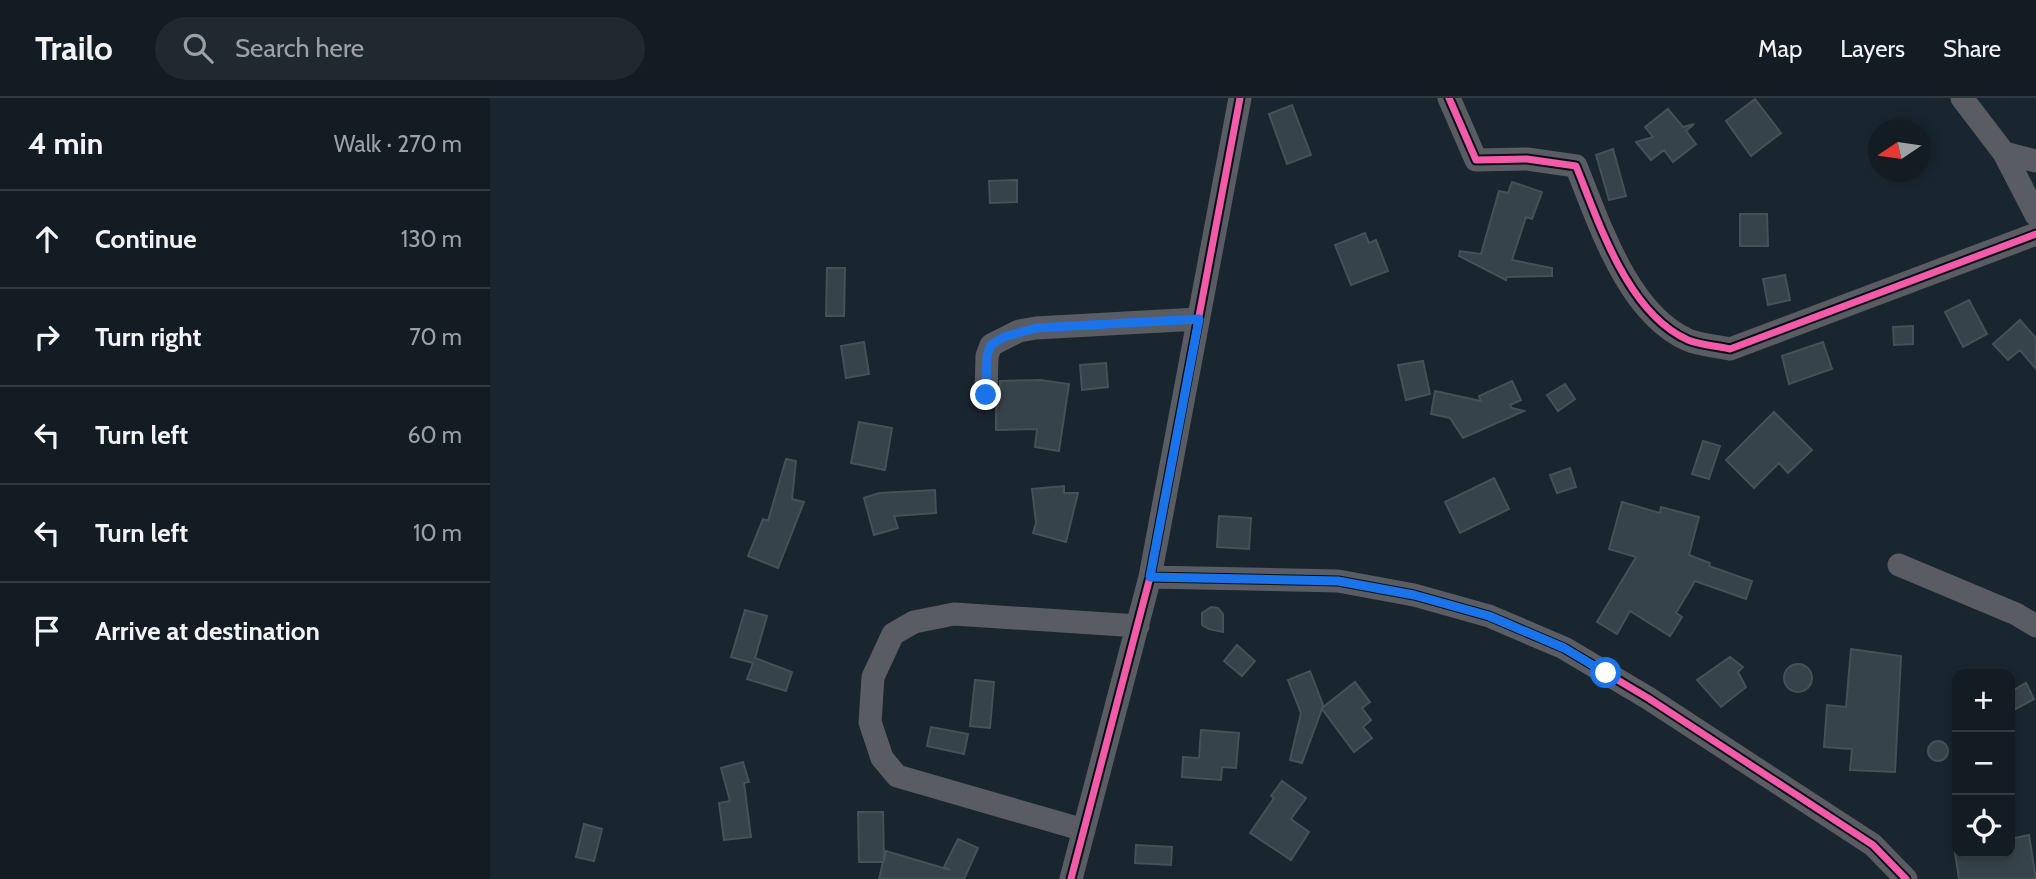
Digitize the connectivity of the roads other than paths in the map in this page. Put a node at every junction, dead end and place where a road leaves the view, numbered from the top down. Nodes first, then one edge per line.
1 (1240, 98) edge
2 (1449, 98) edge
3 (1962, 98) edge
4 (2004, 153) junction
5 (2036, 161) edge
6 (2036, 215) edge
7 (2036, 234) edge
8 (1199, 319) junction
9 (986, 395) dead end
10 (1899, 565) dead end
11 (1150, 577) junction
12 (1138, 626) junction
13 (2036, 626) edge
14 (1084, 830) junction
15 (1071, 879) edge
16 (1906, 879) edge

1 - 8 street
2 - 7 street
3 - 4 street
4 - 5 street
4 - 6 street
8 - 9 street
8 - 11 street
10 - 13 street
11 - 12 street
11 - 16 street
12 - 14 street
12 - 14 street
14 - 15 street

